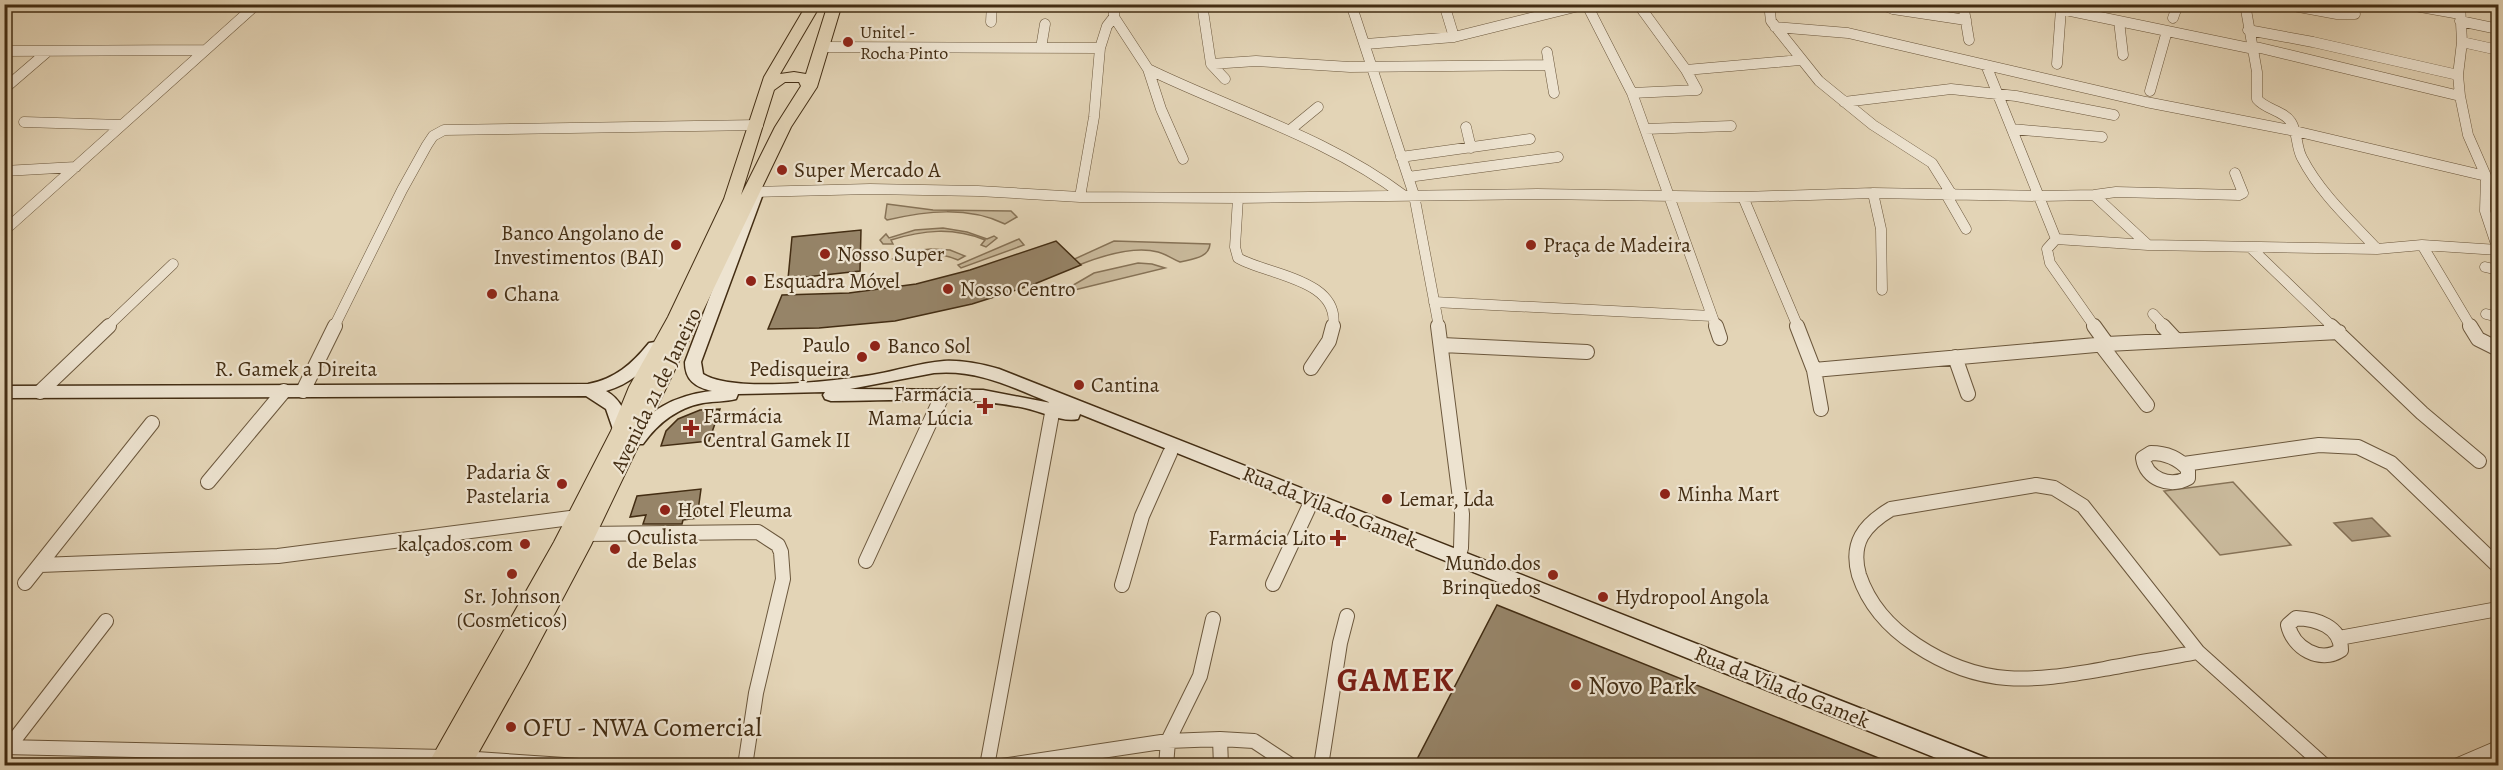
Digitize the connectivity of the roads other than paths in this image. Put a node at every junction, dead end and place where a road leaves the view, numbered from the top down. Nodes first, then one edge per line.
1 (257, 4) edge
2 (814, 4) edge
3 (835, 4) edge
4 (992, 4) edge
5 (1114, 4) edge
6 (1202, 4) edge
7 (1351, 4) edge
8 (1444, 4) edge
9 (1587, 4) edge
10 (1638, 4) edge
11 (1769, 4) edge
12 (1889, 4) edge
13 (1963, 4) edge
14 (2178, 4) edge
15 (2245, 4) edge
16 (2282, 4) edge
17 (2404, 4) edge
18 (2060, 7) edge
19 (2460, 13) edge
20 (2355, 14) dead end
21 (1114, 17) junction
22 (2173, 18) dead end
23 (1966, 20) junction
24 (2119, 21) junction
25 (991, 22) dead end
26 (1045, 24) dead end
27 (1775, 27) junction
28 (2499, 29) edge
29 (2248, 30) junction
30 (2168, 31) junction
31 (1454, 38) junction
32 (1969, 40) dead end
33 (2462, 42) junction
34 (1366, 44) junction
35 (2253, 47) junction
36 (1041, 48) junction
37 (1100, 48) junction
38 (204, 50) junction
39 (822, 50) junction
40 (2499, 50) edge
41 (4, 51) edge
42 (47, 52) junction
43 (1546, 52) dead end
44 (2124, 55) dead end
45 (1800, 60) junction
46 (779, 61) junction
47 (1211, 64) junction
48 (2057, 64) dead end
49 (1548, 65) junction
50 (1986, 65) junction
51 (1371, 67) junction
52 (1148, 69) junction
53 (1686, 70) junction
54 (2458, 75) junction
55 (1225, 79) dead end
56 (809, 87) junction
57 (768, 88) junction
58 (4, 89) edge
59 (2150, 91) dead end
60 (1554, 93) dead end
61 (1632, 93) junction
62 (1996, 93) junction
63 (2460, 96) junction
64 (1844, 102) junction
65 (1318, 107) dead end
66 (2114, 115) dead end
67 (24, 122) dead end
68 (122, 125) junction
69 (758, 125) junction
70 (1731, 126) dead end
71 (1466, 127) dead end
72 (1645, 129) junction
73 (2012, 129) junction
74 (1290, 130) junction
75 (2295, 132) junction
76 (2102, 137) dead end
77 (1530, 139) dead end
78 (1472, 148) junction
79 (1401, 157) junction
80 (1558, 157) dead end
81 (1183, 159) dead end
82 (76, 167) junction
83 (764, 167) junction
84 (4, 171) edge
85 (2235, 173) dead end
86 (2486, 176) junction
87 (1408, 177) junction
88 (757, 192) junction
89 (1873, 193) junction
90 (1408, 195) junction
91 (1949, 195) junction
92 (2094, 195) junction
93 (1671, 196) junction
94 (2041, 196) junction
95 (1080, 197) junction
96 (1743, 197) junction
97 (1238, 198) junction
98 (1966, 229) dead end
99 (4, 231) edge
100 (2056, 238) junction
101 (2148, 245) junction
102 (2422, 245) junction
103 (2251, 248) junction
104 (2377, 249) junction
105 (2498, 250) edge
106 (173, 264) dead end
107 (2485, 267) dead end
108 (2499, 270) edge
109 (1882, 290) dead end
110 (1434, 302) junction
111 (2153, 314) dead end
112 (2486, 314) dead end
113 (1712, 316) junction
114 (677, 317) junction
115 (2499, 317) edge
116 (2339, 332) junction
117 (1720, 338) dead end
118 (2176, 340) junction
119 (2104, 344) junction
120 (1442, 345) junction
121 (2499, 349) edge
122 (1587, 352) dead end
123 (1955, 357) junction
124 (966, 368) junction
125 (1311, 368) dead end
126 (1814, 370) junction
127 (588, 390) junction
128 (284, 391) junction
129 (303, 391) junction
130 (4, 392) edge
131 (40, 392) junction
132 (951, 394) junction
133 (1968, 394) dead end
134 (2146, 405) dead end
135 (1053, 408) junction
136 (1821, 409) dead end
137 (152, 423) dead end
138 (621, 431) junction
139 (1170, 453) junction
140 (2479, 461) dead end
141 (2184, 464) dead end
142 (208, 482) dead end
143 (611, 482) junction
144 (1308, 509) junction
145 (581, 525) junction
146 (1458, 558) junction
147 (866, 561) dead end
148 (40, 565) junction
149 (2499, 566) edge
150 (25, 583) dead end
151 (1273, 584) dead end
152 (1122, 585) dead end
153 (2499, 609) edge
154 (1347, 616) dead end
155 (1214, 619) dead end
156 (106, 621) dead end
157 (2339, 638) dead end
158 (2198, 652) junction
159 (1220, 739) junction
160 (1168, 741) junction
161 (6, 748) edge
162 (2499, 748) edge
163 (275, 760) edge
164 (450, 761) edge
165 (579, 765) edge
166 (745, 765) edge
167 (987, 765) edge
168 (1002, 765) edge
169 (1166, 765) edge
170 (1221, 765) edge
171 (1292, 765) edge
172 (1321, 765) edge
173 (1951, 765) edge
174 (1981, 765) edge
175 (2325, 765) edge
176 (2456, 765) edge

1 - 38 street
2 - 46 main road, Avenida 21 de Janeiro
3 - 39 main road, Avenida 21 de Janeiro
4 - 25 street
5 - 21 street
6 - 47 street
7 - 34 street
8 - 31 street
9 - 31 street
9 - 61 street
10 - 53 street
11 - 27 street
12 - 23 street
13 - 23 street
14 - 22 street
15 - 29 street
16 - 20 street
17 - 19 street
18 - 24 street
18 - 48 street
19 - 28 street
19 - 33 street
21 - 37 street
21 - 52 street
23 - 32 street
24 - 30 street
24 - 44 street
26 - 36 street
27 - 45 street
27 - 50 street
29 - 35 street
29 - 54 street
30 - 35 street
30 - 59 street
31 - 34 street
33 - 40 street
33 - 54 street
34 - 51 street
35 - 63 street
35 - 75 street
36 - 37 street
36 - 39 street
37 - 95 street
38 - 42 street
38 - 68 street
39 - 46 main road
39 - 56 main road, Avenida 21 de Janeiro
41 - 42 street
42 - 58 street
43 - 49 street
45 - 53 street
45 - 64 street
46 - 57 main road, Avenida 21 de Janeiro
47 - 51 street
47 - 55 street
49 - 51 street
49 - 60 street
50 - 62 street
50 - 75 street
51 - 79 street
52 - 74 street
52 - 81 street
53 - 61 street
54 - 63 street
56 - 57 main road
56 - 83 main road, Avenida 21 de Janeiro
57 - 69 main road, Avenida 21 de Janeiro
61 - 72 street
62 - 64 street
62 - 66 street
62 - 73 street
63 - 86 street
64 - 91 street
65 - 74 street
67 - 68 street
68 - 82 street
69 - 114 main road, Avenida 21 de Janeiro
69 - 129 street
70 - 72 street
71 - 78 street
72 - 93 street
73 - 76 street
73 - 94 street
74 - 90 street
75 - 86 street
75 - 104 street
77 - 78 street
78 - 79 street
79 - 87 street
80 - 87 street
82 - 84 street
82 - 99 street
83 - 88 main road
83 - 143 main road, Avenida 21 de Janeiro
85 - 92 street
86 - 105 street
87 - 90 street
88 - 95 street
88 - 124 main road, Rua da Vila do Gamek
89 - 91 street
89 - 96 street
89 - 109 street
90 - 93 street
90 - 97 street
90 - 110 street
91 - 94 street
91 - 98 street
92 - 94 street
92 - 101 street
93 - 96 street
93 - 113 street
94 - 100 street
95 - 97 street
96 - 126 street
97 - 125 street
100 - 101 street
100 - 119 street
101 - 103 street
102 - 104 street
102 - 105 street
102 - 121 street
103 - 104 street
103 - 116 street
106 - 131 street
107 - 108 street
110 - 113 street
110 - 120 street
111 - 118 street
112 - 115 street
113 - 117 street
114 - 127 main road, R. Gamek a Direita
114 - 138 main road, Avenida 21 de Janeiro
116 - 118 street
116 - 140 street
118 - 119 street
119 - 123 street
119 - 134 street
120 - 122 street
120 - 146 street
123 - 126 street
123 - 133 street
124 - 132 main road
124 - 146 main road, Rua da Vila do Gamek
126 - 136 street
127 - 129 main road, R. Gamek a Direita
127 - 138 main road
128 - 129 main road, R. Gamek a Direita
128 - 131 main road, R. Gamek a Direita
128 - 142 street
130 - 131 main road, R. Gamek a Direita
132 - 135 main road, Rua da Vila do Gamek
132 - 143 main road, Rua da Vila do Gamek
132 - 147 street
135 - 139 main road, Rua da Vila do Gamek
135 - 167 street
137 - 148 street
138 - 145 main road, Avenida 21 de Janeiro
139 - 144 main road, Rua da Vila do Gamek
139 - 152 street
141 - 149 street
143 - 145 main road, Avenida 21 de Janeiro
144 - 151 street
144 - 173 main road, Rua da Vila do Gamek
145 - 148 street
145 - 164 main road, Avenida 21 de Janeiro
145 - 166 street
146 - 174 main road, Rua da Vila do Gamek
148 - 150 street
153 - 157 street
154 - 172 street
155 - 160 street
156 - 161 street
158 - 158 street
158 - 175 street
159 - 160 street
159 - 170 street
159 - 171 street
160 - 168 street
160 - 169 street
161 - 163 street
162 - 176 street
163 - 164 street
164 - 165 street

